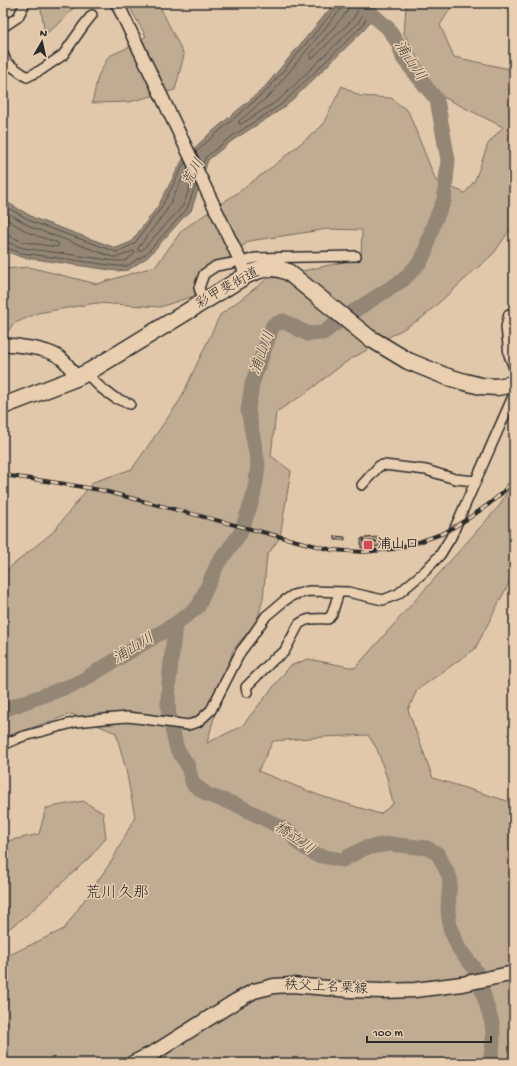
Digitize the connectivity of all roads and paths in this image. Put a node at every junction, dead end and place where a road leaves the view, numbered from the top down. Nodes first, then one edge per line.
1 (25, 3) edge
2 (117, 3) edge
3 (92, 15) dead end
4 (3, 27) edge
5 (3, 54) edge
6 (356, 256) dead end
7 (233, 263) dead end
8 (247, 267) junction
9 (204, 301) junction
10 (508, 314) dead end
11 (3, 344) edge
12 (514, 368) edge
13 (81, 376) junction
14 (514, 384) edge
15 (514, 394) edge
16 (130, 404) dead end
17 (3, 406) edge
18 (476, 482) junction
19 (362, 485) dead end
20 (339, 592) junction
21 (247, 692) dead end
22 (3, 745) edge
23 (514, 973) edge
24 (133, 1063) edge

1 - 4 street
2 - 8 street
3 - 5 street
6 - 8 street
7 - 9 street
8 - 9 highway, 彩甲斐街道
8 - 14 highway, 彩甲斐街道
9 - 13 highway, 彩甲斐街道
10 - 12 street
11 - 13 street
13 - 16 street
13 - 17 highway, 彩甲斐街道
15 - 18 street
18 - 19 street
18 - 20 street
20 - 21 street
20 - 22 street
23 - 24 main road, 秩父上名栗線

